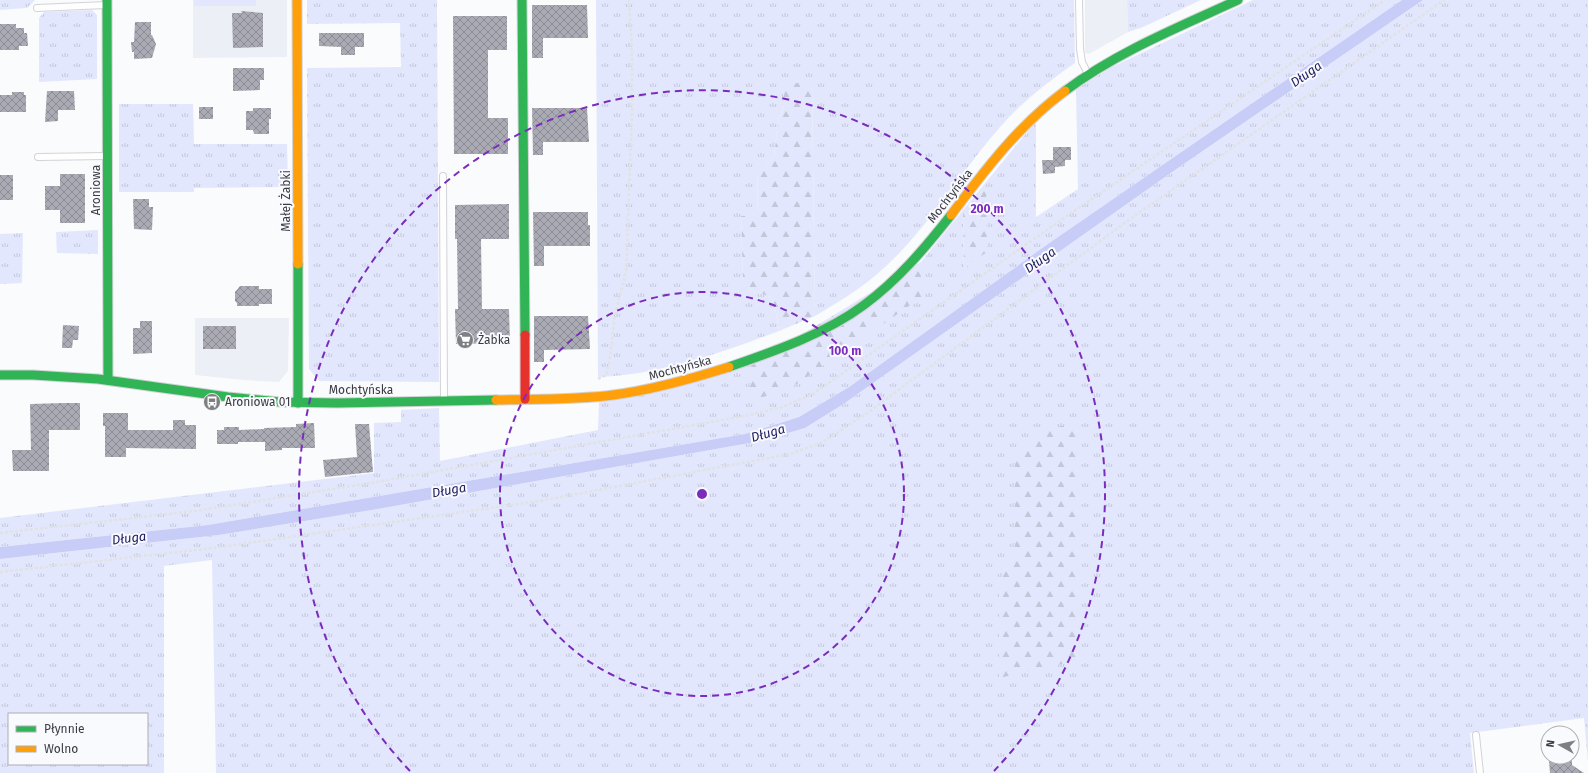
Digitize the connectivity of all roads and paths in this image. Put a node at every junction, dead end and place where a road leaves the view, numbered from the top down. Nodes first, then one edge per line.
1 (297, 0) edge
2 (522, 0) edge
3 (628, 0) edge
4 (1079, 0) edge
5 (1238, 0) edge
6 (1385, 0) edge
7 (1444, 0) edge
8 (107, 3) edge
9 (37, 8) dead end
10 (1088, 74) junction
11 (108, 156) junction
12 (38, 157) dead end
13 (443, 176) dead end
14 (0, 375) edge
15 (598, 379) dead end
16 (108, 380) junction
17 (525, 399) junction
18 (444, 402) junction
19 (298, 403) junction
20 (0, 533) edge
21 (0, 572) edge
22 (1476, 735) dead end
23 (1480, 773) edge

1 - 19 street, Małej Żabki
2 - 17 street
3 - 15 path
4 - 10 lane
5 - 10 street, Mochtyńska
6 - 20 path
7 - 21 path
8 - 9 lane
8 - 11 street, Aroniowa
10 - 17 street, Mochtyńska
11 - 12 lane
11 - 16 street, Aroniowa
13 - 18 lane
14 - 16 street, Mochtyńska
16 - 19 street, Mochtyńska
17 - 18 street, Mochtyńska
18 - 19 street, Mochtyńska
22 - 23 lane

